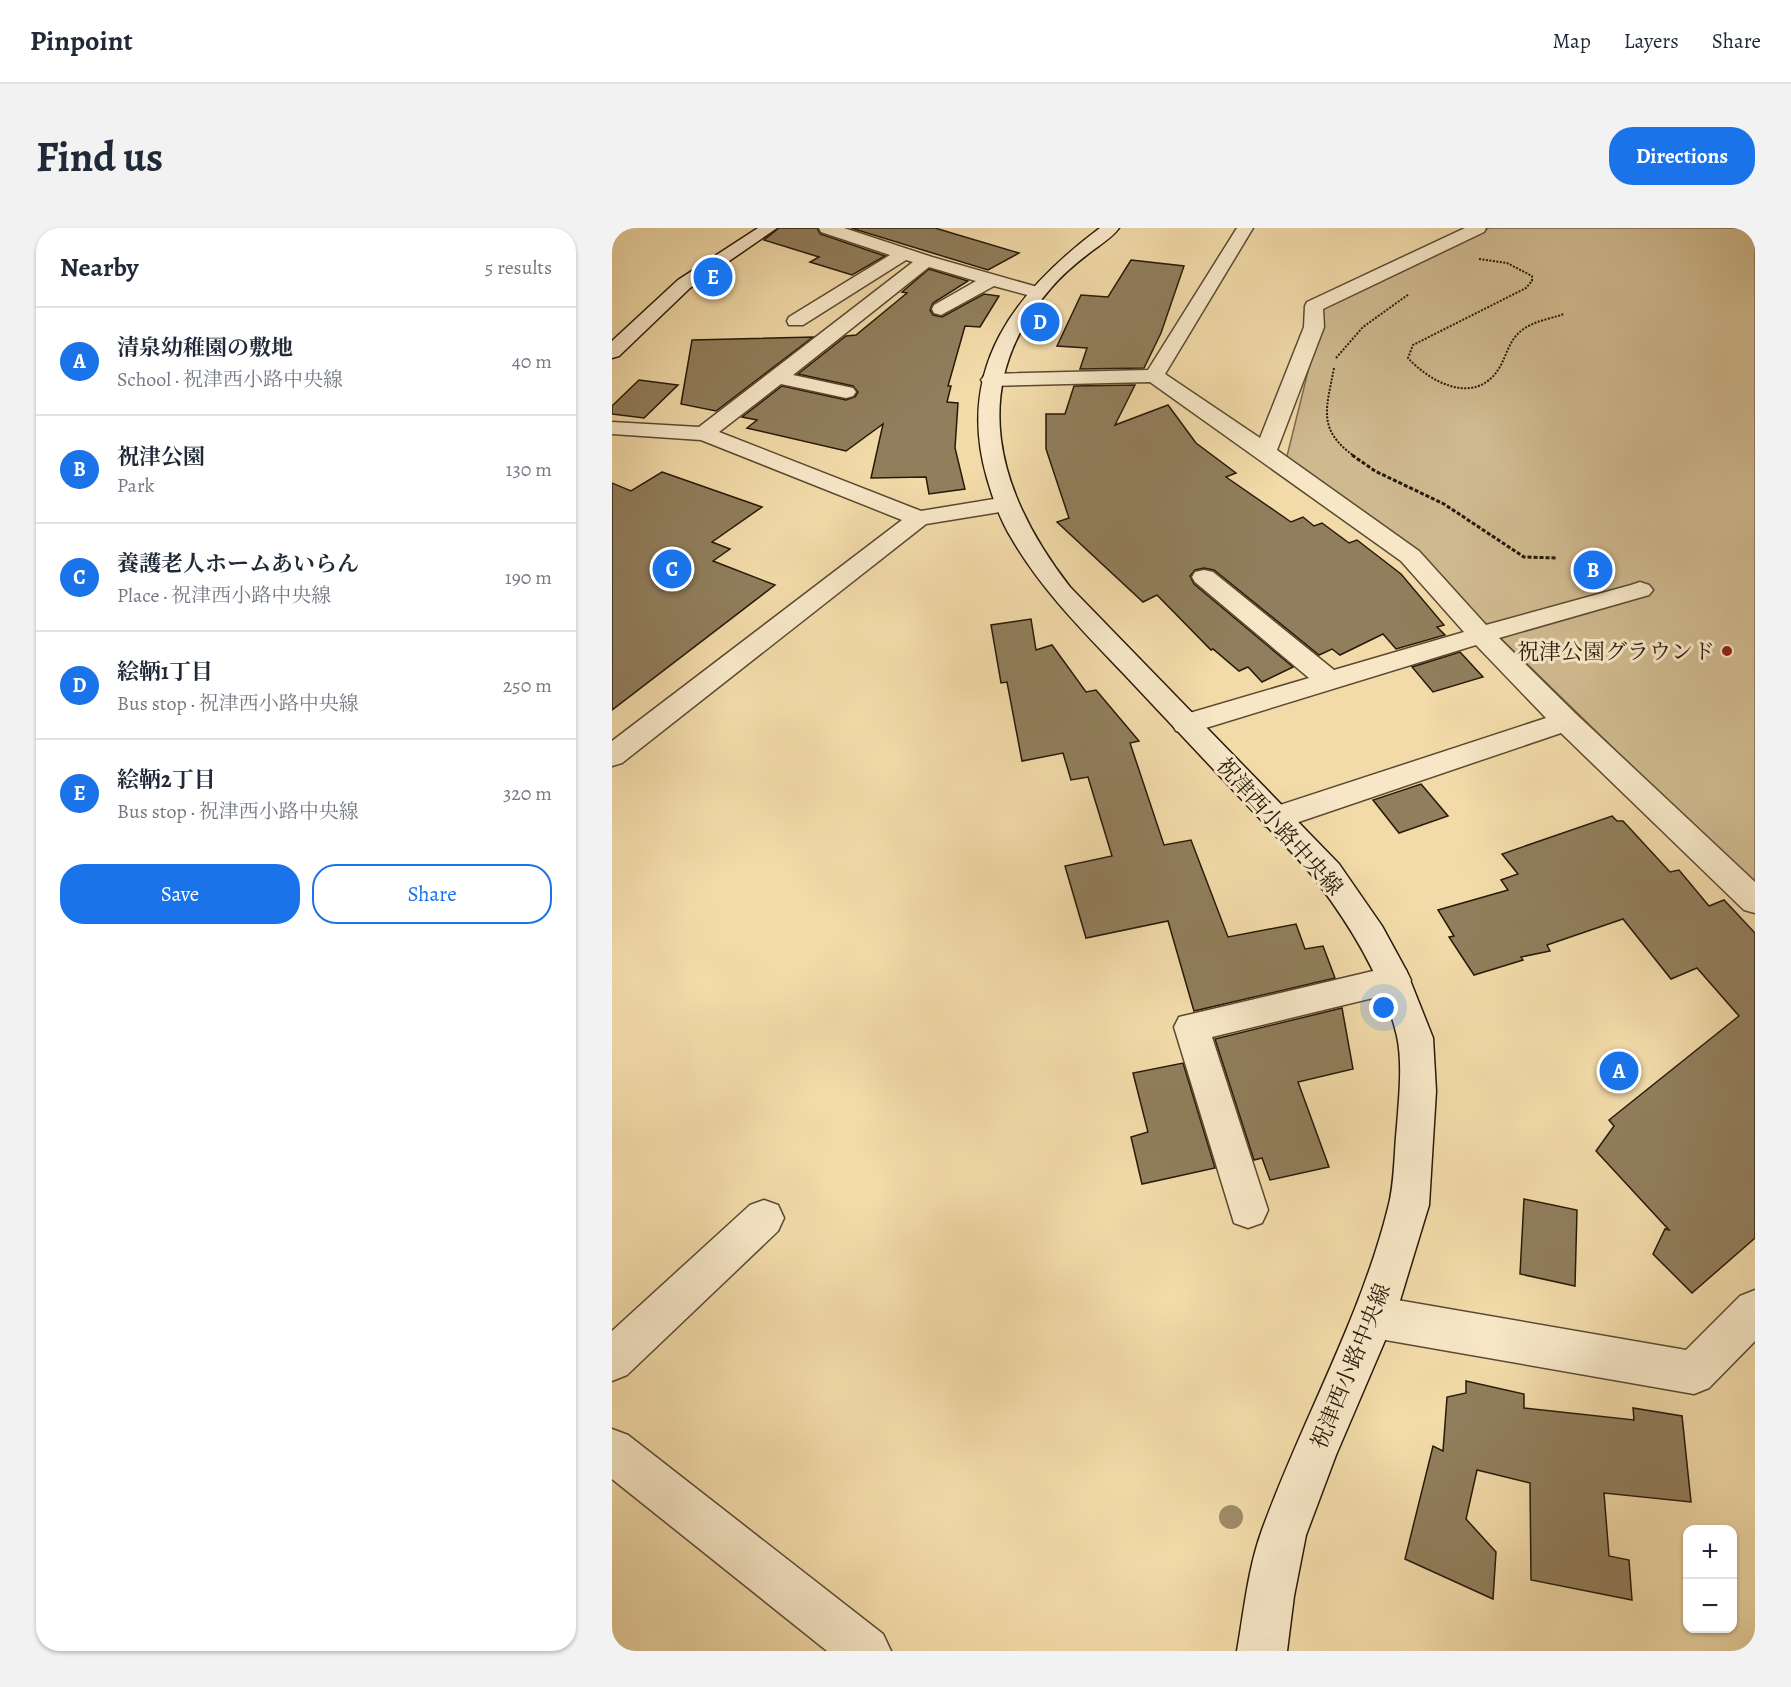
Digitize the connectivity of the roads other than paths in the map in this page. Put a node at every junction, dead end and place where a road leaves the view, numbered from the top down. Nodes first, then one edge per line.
1 (769, 228) edge
2 (1111, 228) edge
3 (1245, 228) edge
4 (1478, 228) edge
5 (839, 229) edge
6 (904, 254) junction
7 (926, 261) junction
8 (991, 280) junction
9 (1035, 292) junction
10 (815, 309) junction
11 (941, 309) dead end
12 (796, 321) dead end
13 (847, 322) junction
14 (612, 352) edge
15 (1154, 376) junction
16 (776, 377) junction
17 (991, 380) junction
18 (846, 392) dead end
19 (612, 428) edge
20 (704, 434) junction
21 (1265, 452) junction
22 (1006, 504) junction
23 (919, 518) junction
24 (1204, 578) dead end
25 (1640, 590) dead end
26 (1480, 635) junction
27 (1330, 681) junction
28 (1566, 721) junction
29 (1186, 724) junction
30 (612, 756) edge
31 (1276, 818) junction
32 (1755, 901) edge
33 (1394, 981) junction
34 (1248, 1210) dead end
35 (764, 1218) dead end
36 (1755, 1311) edge
37 (1374, 1317) junction
38 (612, 1360) edge
39 (612, 1451) edge
40 (866, 1651) edge
41 (1262, 1651) edge

1 - 14 street
2 - 9 street, 祝津西小路中央線
3 - 15 street
4 - 21 street
5 - 6 street
6 - 7 street
6 - 10 street
7 - 8 street
7 - 13 street
8 - 9 street
8 - 11 street
9 - 17 street, 祝津西小路中央線
10 - 12 street
10 - 13 street
13 - 16 street
15 - 17 street
15 - 21 street
16 - 18 street
16 - 20 street
17 - 22 street, 祝津西小路中央線
19 - 20 street
20 - 23 street
21 - 26 street
22 - 23 street
22 - 29 street, 祝津西小路中央線
23 - 30 street
24 - 27 street
25 - 26 street
26 - 27 street
26 - 28 street
27 - 29 street
28 - 31 street
28 - 32 street
29 - 31 street, 祝津西小路中央線
31 - 33 street, 祝津西小路中央線
33 - 34 street
33 - 37 street, 祝津西小路中央線
35 - 38 street
36 - 37 street
37 - 41 street, 祝津西小路中央線
39 - 40 street

